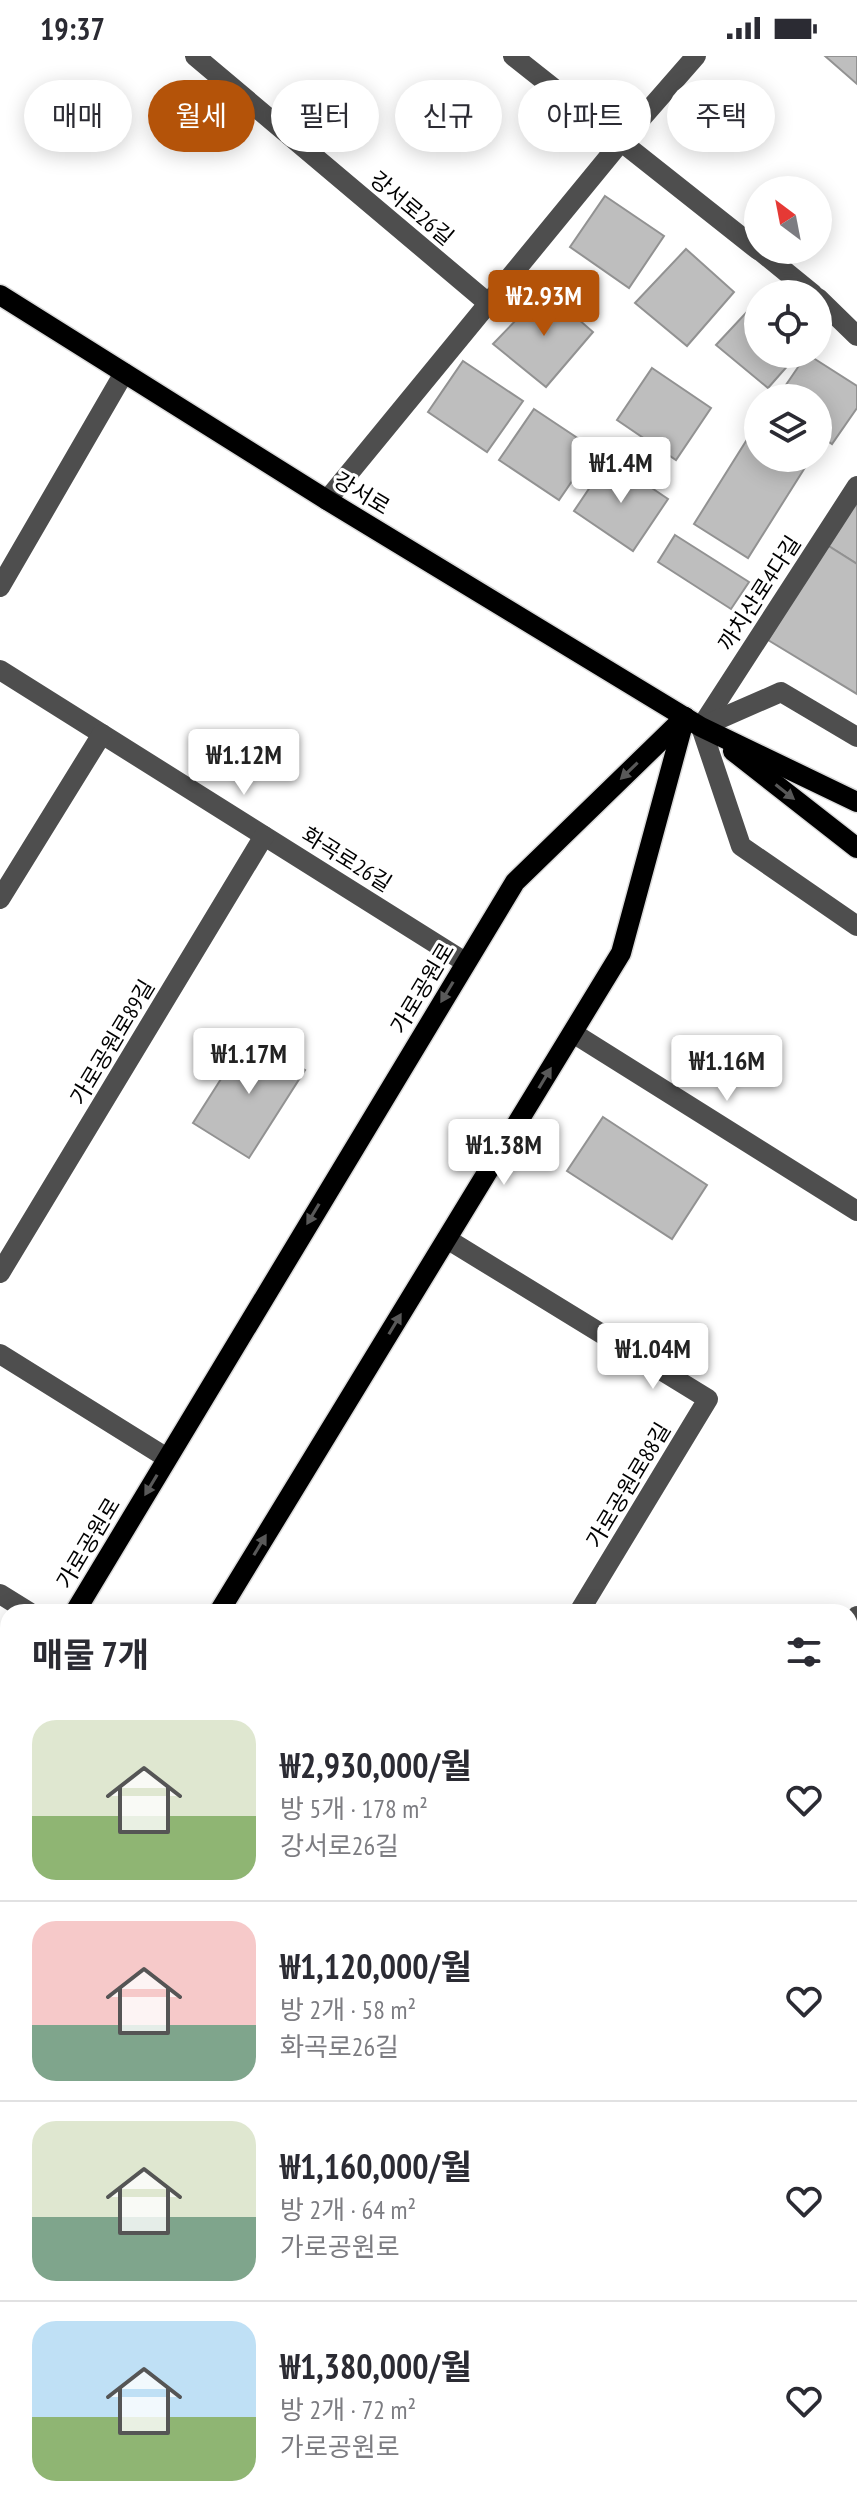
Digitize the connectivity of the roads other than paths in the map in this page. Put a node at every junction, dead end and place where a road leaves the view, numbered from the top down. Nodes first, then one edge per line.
1 (195, 56) edge
2 (513, 56) edge
3 (696, 56) edge
4 (543, 80) edge
5 (651, 108) edge
6 (613, 152) edge
7 (632, 152) edge
8 (744, 239) edge
9 (776, 264) edge
10 (796, 280) edge
11 (0, 295) edge
12 (488, 303) junction
13 (832, 312) edge
14 (857, 336) edge
15 (124, 373) junction
16 (857, 486) edge
17 (327, 500) junction
18 (0, 587) edge
19 (0, 670) edge
20 (693, 722) junction
21 (102, 734) junction
22 (857, 737) edge
23 (857, 802) edge
24 (264, 836) junction
25 (857, 848) edge
26 (0, 899) edge
27 (857, 926) edge
28 (465, 962) junction
29 (573, 1033) junction
30 (857, 1211) edge
31 (447, 1239) junction
32 (0, 1273) edge
33 (0, 1354) edge
34 (167, 1458) junction
35 (80, 1604) edge
36 (224, 1604) edge
37 (584, 1604) edge

1 - 12 street, 강서로26길
2 - 4 street
3 - 5 street
6 - 12 street
7 - 8 street
9 - 10 street
11 - 15 main road, 강서로
12 - 17 street
13 - 14 street
15 - 17 main road, 강서로
15 - 18 street
16 - 20 street, 까치산로4다길
17 - 20 main road, 강서로
19 - 21 street, 화곡로26길
20 - 22 street
20 - 23 main road, 강서로
20 -> 25 main road, 강서로
20 - 27 street
20 -> 28 main road, 가로공원로
20 - 29 main road
21 - 24 street, 화곡로26길
21 - 26 street
24 - 28 street, 화곡로26길
24 - 32 street, 가로공원로89길
28 -> 34 main road, 가로공원로
29 - 30 street
31 -> 29 main road
36 -> 31 main road
31 - 37 street, 가로공원로88길
33 - 34 street
34 -> 35 main road, 가로공원로

